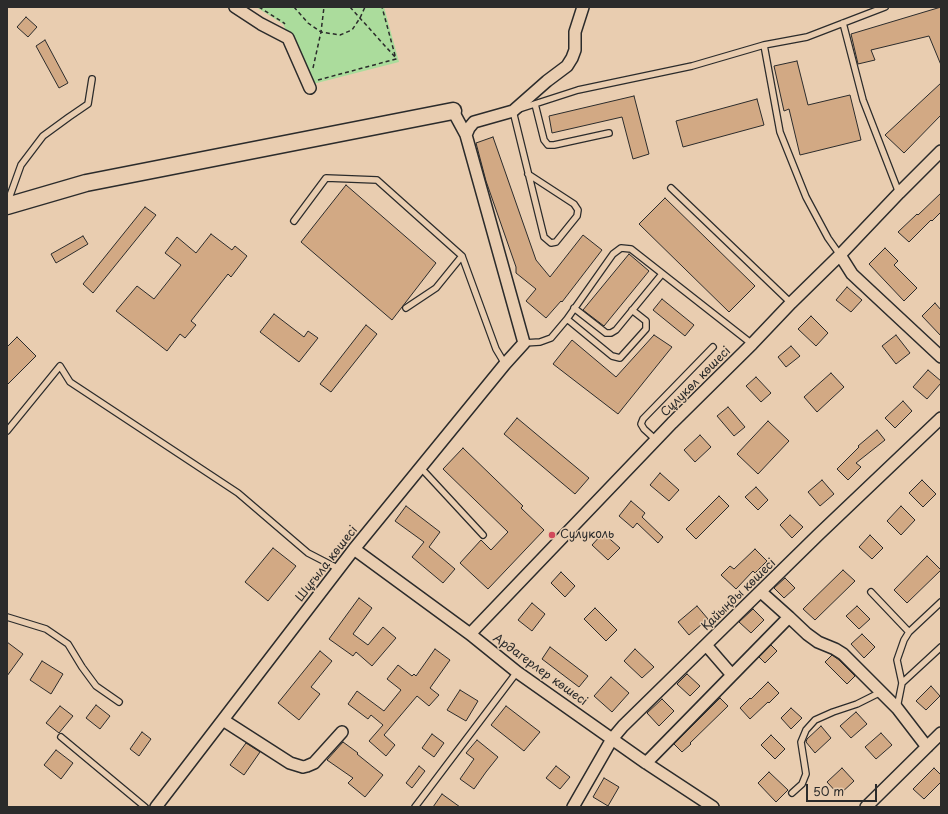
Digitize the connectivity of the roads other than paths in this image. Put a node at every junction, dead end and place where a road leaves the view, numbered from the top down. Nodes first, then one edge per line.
1 (235, 7) edge
2 (583, 7) edge
3 (885, 7) edge
4 (843, 23) junction
5 (764, 45) junction
6 (92, 79) dead end
7 (312, 85) road end
8 (535, 104) junction
9 (453, 111) joint
10 (513, 111) junction
11 (609, 133) dead end
12 (466, 135) junction
13 (941, 151) edge
14 (528, 174) junction
15 (671, 188) dead end
16 (899, 193) junction
17 (7, 205) edge
18 (294, 221) dead end
19 (840, 255) junction
20 (462, 256) junction
21 (662, 274) junction
22 (791, 303) junction
23 (406, 308) dead end
24 (574, 308) junction
25 (632, 310) junction
26 (566, 319) junction
27 (524, 343) junction
28 (752, 344) junction
29 (713, 347) dead end
30 (941, 357) edge
31 (505, 364) junction
32 (941, 418) edge
33 (7, 431) edge
34 (656, 440) junction
35 (421, 468) junction
36 (483, 534) dead end
37 (354, 549) junction
38 (339, 569) junction
39 (761, 592) junction
40 (871, 592) dead end
41 (941, 602) edge
42 (7, 617) edge
43 (789, 617) junction
44 (909, 632) junction
45 (470, 634) junction
46 (706, 645) junction
47 (941, 647) edge
48 (518, 672) junction
49 (732, 675) junction
50 (902, 683) junction
51 (881, 691) junction
52 (119, 702) dead end
53 (897, 708) junction
54 (223, 720) junction
55 (342, 732) dead end
56 (941, 733) edge
57 (61, 737) dead end
58 (612, 739) junction
59 (927, 746) junction
60 (646, 763) junction
61 (792, 793) dead end
62 (145, 807) edge
63 (156, 807) edge
64 (415, 807) edge
65 (574, 807) edge
66 (713, 807) edge
67 (866, 807) edge

1 - 7 street
2 - 10 street
3 - 4 lane
4 - 5 lane
4 - 16 lane
5 - 8 lane
5 - 19 lane
6 - 17 lane
8 - 10 lane
8 - 11 lane
9 - 12 street
9 - 17 street
10 - 12 street
10 - 14 lane
12 - 27 street
13 - 16 street, Сұлукөл көшесі
14 - 14 lane
15 - 22 lane
16 - 19 street, Сұлукөл көшесі
18 - 20 lane
19 - 22 street, Сұлукөл көшесі
19 - 30 street
20 - 23 lane
20 - 31 lane
21 - 24 lane
21 - 25 lane
21 - 28 lane
22 - 28 street, Сұлукөл көшесі
24 - 25 lane
24 - 26 lane
25 - 26 lane
26 - 27 lane
27 - 31 street, Шұғыла көшесі
28 - 34 street, Сұлукөл көшесі
29 - 34 lane
31 - 35 street, Шұғыла көшесі
32 - 39 street, Қайыңды көшесі
33 - 38 lane
34 - 45 street, Сұлукөл көшесі
35 - 36 lane
35 - 37 street, Шұғыла көшесі
37 - 38 street, Шұғыла көшесі
37 - 45 street, Ардагерлер көшесі
38 - 54 street, Шұғыла көшесі
39 - 43 street
39 - 46 street, Қайыңды көшесі
40 - 44 lane
41 - 44 lane
42 - 52 lane
43 - 49 street
43 - 51 street
44 - 50 lane
45 - 48 street, Ардагерлер көшесі
46 - 49 street
46 - 58 street, Қайыңды көшесі
47 - 50 lane
48 - 58 street, Ардагерлер көшесі
48 - 64 lane
49 - 60 street
50 - 53 lane
51 - 53 street
51 - 61 lane
53 - 59 street
54 - 55 street
54 - 63 street, Шұғыла көшесі
56 - 59 street
57 - 62 lane
58 - 60 street, Ардагерлер көшесі
58 - 65 street, Қайыңды көшесі
59 - 67 street
60 - 66 street, Ардагерлер көшесі

